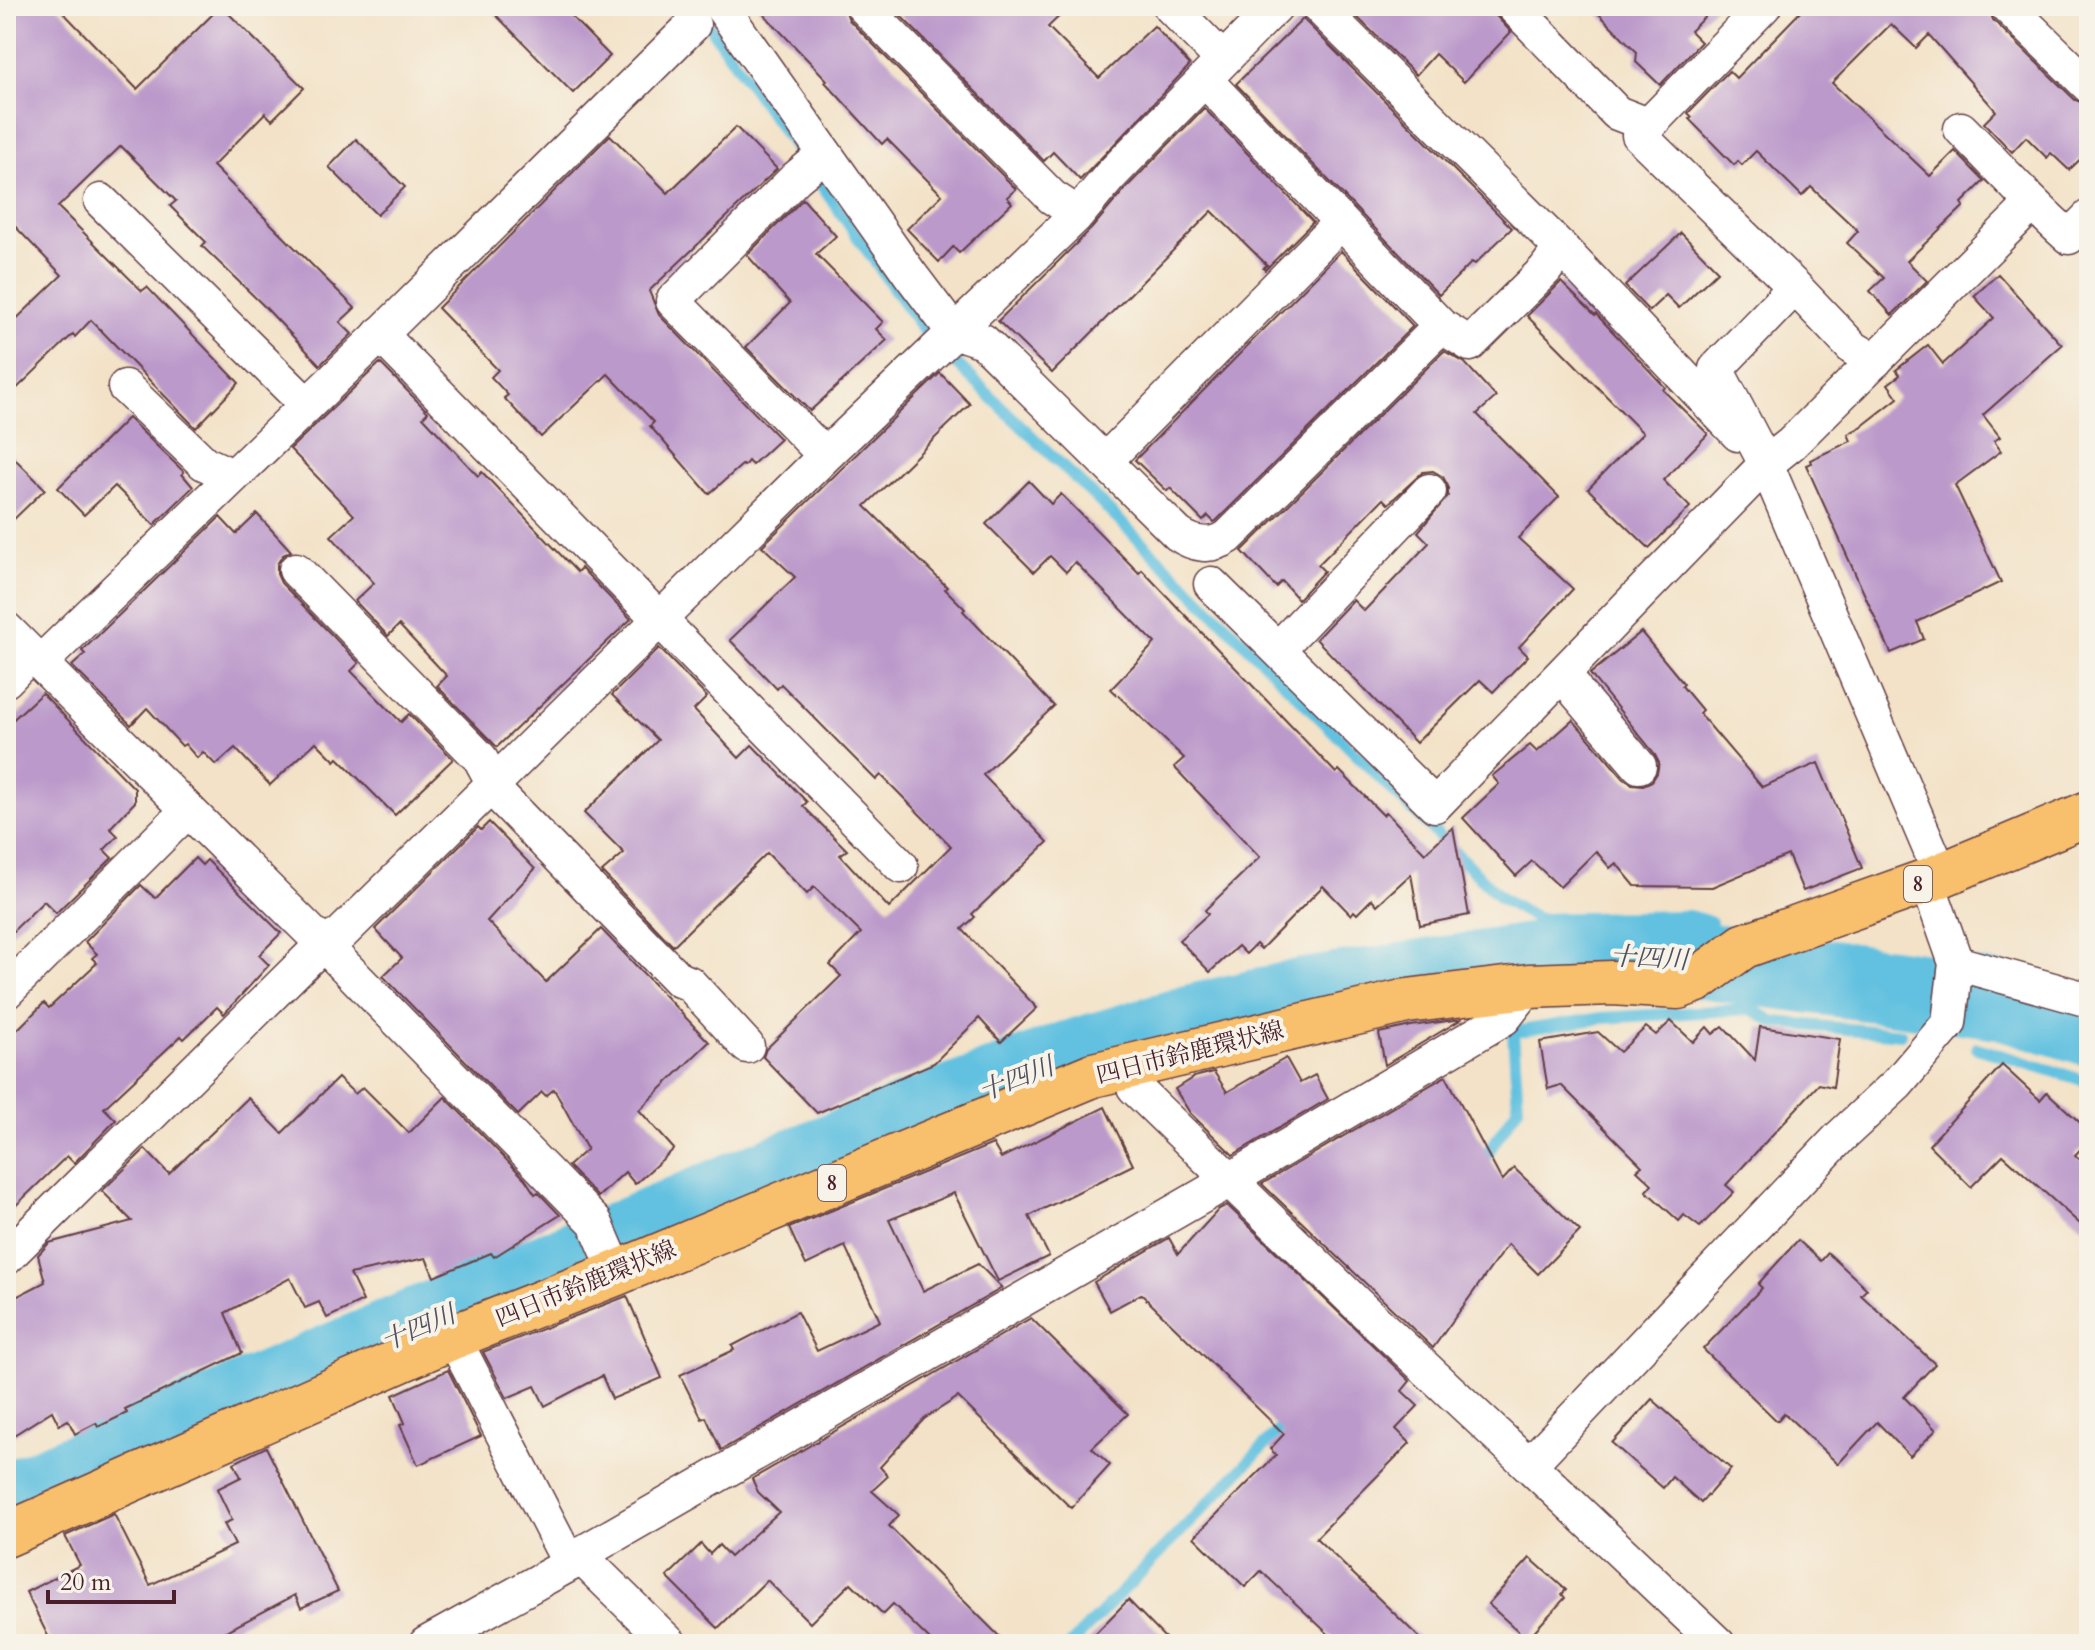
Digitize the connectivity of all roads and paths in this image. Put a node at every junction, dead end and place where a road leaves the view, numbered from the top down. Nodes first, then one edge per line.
1 (721, 6) edge
2 (863, 6) edge
3 (1170, 6) edge
4 (1276, 6) edge
5 (1318, 6) edge
6 (1513, 6) edge
7 (1764, 6) edge
8 (2007, 6) edge
9 (693, 25) dead end
10 (1214, 70) junction
11 (2089, 86) edge
12 (1648, 125) junction
13 (1961, 129) dead end
14 (824, 155) junction
15 (101, 201) dead end
16 (2032, 204) junction
17 (1078, 214) junction
18 (2089, 217) edge
19 (1341, 222) junction
20 (1561, 248) junction
21 (1795, 287) junction
22 (1441, 326) junction
23 (380, 334) junction
24 (943, 341) junction
25 (1875, 361) junction
26 (125, 387) dead end
27 (307, 405) junction
28 (829, 452) junction
29 (1105, 461) junction
30 (1766, 464) junction
31 (232, 476) junction
32 (1429, 491) dead end
33 (296, 570) dead end
34 (1211, 584) dead end
35 (658, 621) junction
36 (6, 629) edge
37 (1278, 649) junction
38 (36, 659) junction
39 (1565, 672) junction
40 (6, 680) edge
41 (1639, 766) dead end
42 (493, 786) junction
43 (188, 810) junction
44 (2089, 813) edge
45 (901, 866) dead end
46 (1934, 878) junction
47 (323, 944) junction
48 (1956, 963) junction
49 (1529, 986) junction
50 (6, 992) edge
51 (2089, 1000) edge
52 (747, 1046) dead end
53 (1129, 1066) junction
54 (1230, 1180) junction
55 (6, 1258) edge
56 (615, 1268) junction
57 (453, 1337) junction
58 (1529, 1465) junction
59 (6, 1535) edge
60 (574, 1560) junction
61 (426, 1644) edge
62 (670, 1644) edge
63 (1718, 1644) edge

1 - 14 street
2 - 17 street
3 - 10 street
4 - 10 street
5 - 20 street
6 - 12 street
7 - 12 street
8 - 11 street
9 - 23 street
10 - 17 street
10 - 19 street
12 - 21 street
13 - 16 street
14 - 24 street
14 - 28 street
15 - 27 street
16 - 18 street
16 - 25 street
17 - 24 street
19 - 22 street
19 - 29 street
20 - 22 street
20 - 30 street
21 - 25 street
21 - 30 street
22 - 29 street
23 - 27 street
23 - 35 street
24 - 28 street
24 - 29 street
25 - 30 street
26 - 31 street
27 - 31 street
28 - 35 street
30 - 39 street
30 - 46 street
31 - 38 street
32 - 37 street
33 - 42 street
34 - 37 street
35 - 42 street
35 - 45 street
36 - 38 street
37 - 39 street
38 - 40 street
38 - 43 street
39 - 41 street
42 - 47 street
42 - 52 street
43 - 47 street
43 - 50 street
44 - 46 main road, 四日市鈴鹿環状線 / 8
46 - 48 street
46 - 49 main road, 四日市鈴鹿環状線 / 8
47 - 55 street
47 - 56 street
48 - 51 street
48 - 58 street
49 - 53 main road, 四日市鈴鹿環状線 / 8
49 - 54 street
53 - 54 street
53 - 56 main road, 四日市鈴鹿環状線 / 8
54 - 58 street
54 - 60 street
56 - 57 main road, 四日市鈴鹿環状線 / 8
57 - 59 main road, 四日市鈴鹿環状線 / 8
57 - 60 street
58 - 63 street
60 - 61 street
60 - 62 street

